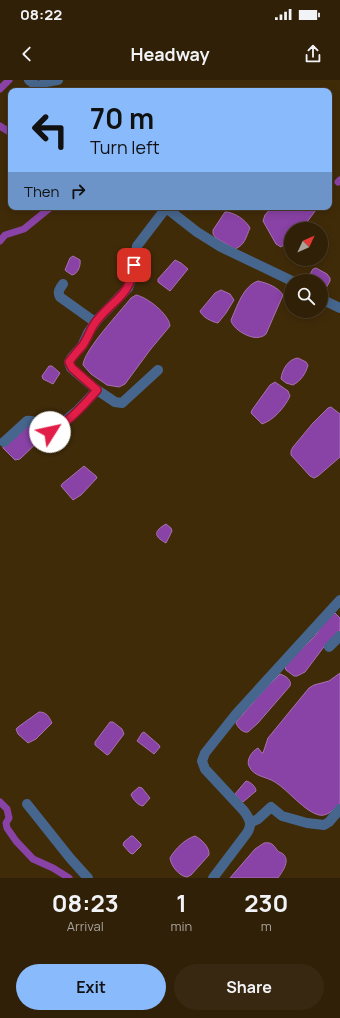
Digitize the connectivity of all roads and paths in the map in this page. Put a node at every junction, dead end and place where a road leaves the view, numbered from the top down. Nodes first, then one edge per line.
1 (58, 80) edge
2 (36, 85) edge
3 (164, 210) edge
4 (169, 210) edge
5 (284, 277) edge
6 (63, 284) dead end
7 (328, 302) edge
8 (340, 308) edge
9 (95, 322) junction
10 (158, 370) dead end
11 (97, 390) junction
12 (4, 442) dead end
13 (338, 606) edge
14 (340, 636) edge
15 (329, 647) dead end
16 (27, 804) dead end
17 (340, 809) edge
18 (250, 823) junction
19 (88, 878) edge
20 (212, 878) edge

1 - 2 street
3 - 9 street
4 - 5 street
6 - 9 street
7 - 8 street
9 - 11 street
10 - 11 street
11 - 12 street
13 - 18 street
14 - 15 street
16 - 19 street
17 - 18 street
18 - 20 street

